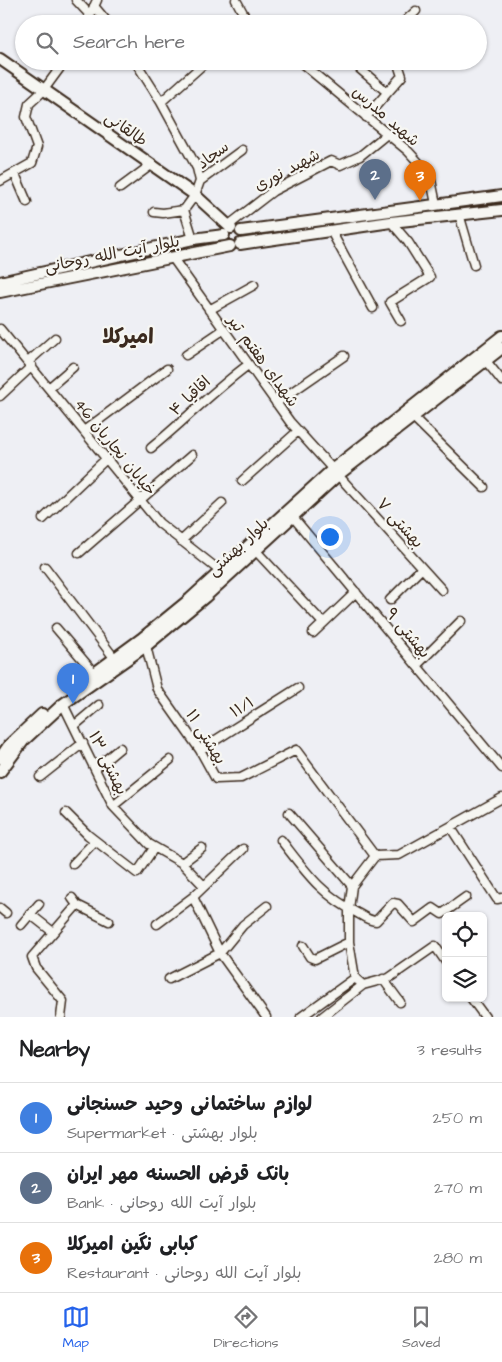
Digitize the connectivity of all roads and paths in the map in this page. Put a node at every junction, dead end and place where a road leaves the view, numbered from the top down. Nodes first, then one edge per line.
1 (76, 0) edge
2 (236, 0) edge
3 (95, 3) edge
4 (416, 11) dead end
5 (90, 15) joint
6 (104, 15) edge
7 (244, 15) edge
8 (412, 15) edge
9 (0, 59) edge
10 (58, 70) edge
11 (141, 70) edge
12 (197, 70) edge
13 (310, 70) edge
14 (360, 70) dead end
15 (400, 70) edge
16 (43, 91) junction
17 (387, 92) junction
18 (161, 102) junction
19 (366, 117) junction
20 (387, 134) junction
21 (242, 150) dead end
22 (151, 165) junction
23 (15, 174) junction
24 (0, 181) edge
25 (200, 181) junction
26 (120, 188) dead end
27 (195, 195) junction
28 (502, 196) edge
29 (27, 202) dead end
30 (436, 204) junction
31 (184, 210) junction
32 (502, 210) edge
33 (154, 212) dead end
34 (459, 214) junction
35 (391, 222) junction
36 (231, 230) junction
37 (331, 231) junction
38 (193, 240) junction
39 (235, 245) junction
40 (172, 257) junction
41 (474, 265) dead end
42 (0, 282) edge
43 (254, 285) dead end
44 (0, 292) edge
45 (373, 308) dead end
46 (210, 310) junction
47 (401, 321) dead end
48 (0, 329) edge
49 (223, 330) junction
50 (502, 336) edge
51 (55, 338) dead end
52 (502, 348) edge
53 (186, 355) dead end
54 (344, 356) dead end
55 (486, 361) junction
56 (30, 364) junction
57 (248, 365) junction
58 (73, 367) dead end
59 (167, 370) dead end
60 (502, 380) edge
61 (50, 387) junction
62 (438, 392) junction
63 (0, 396) edge
64 (276, 402) junction
65 (412, 417) junction
66 (84, 431) junction
67 (298, 431) junction
68 (151, 448) dead end
69 (192, 455) dead end
70 (105, 460) junction
71 (335, 472) junction
72 (242, 481) dead end
73 (484, 487) dead end
74 (139, 500) junction
75 (222, 503) dead end
76 (293, 516) junction
77 (43, 519) dead end
78 (182, 541) junction
79 (256, 551) junction
80 (79, 553) dead end
81 (45, 567) dead end
82 (422, 568) junction
83 (223, 574) junction
84 (442, 590) dead end
85 (356, 592) junction
86 (390, 600) dead end
87 (461, 620) dead end
88 (323, 623) junction
89 (56, 628) dead end
90 (313, 633) dead end
91 (146, 646) junction
92 (115, 659) junction
93 (417, 665) junction
94 (94, 674) junction
95 (298, 688) dead end
96 (64, 704) junction
97 (99, 705) dead end
98 (74, 726) junction
99 (83, 743) junction
100 (120, 748) dead end
101 (200, 750) junction
102 (0, 758) edge
103 (170, 760) dead end
104 (96, 768) junction
105 (502, 768) edge
106 (0, 772) edge
107 (40, 777) dead end
108 (502, 798) edge
109 (113, 806) junction
110 (66, 813) dead end
111 (289, 813) dead end
112 (451, 828) junction
113 (281, 840) dead end
114 (95, 841) junction
115 (154, 848) junction
116 (202, 848) dead end
117 (243, 848) dead end
118 (375, 856) junction
119 (182, 863) junction
120 (73, 864) dead end
121 (204, 886) junction
122 (352, 886) junction
123 (466, 896) dead end
124 (72, 898) dead end
125 (193, 898) junction
126 (501, 901) edge
127 (39, 904) dead end
128 (77, 905) junction
129 (267, 906) dead end
130 (349, 910) junction
131 (30, 914) junction
132 (109, 921) dead end
133 (158, 924) dead end
134 (21, 925) dead end
135 (53, 932) junction
136 (349, 942) junction
137 (304, 946) dead end
138 (220, 953) junction
139 (443, 957) edge
140 (169, 978) dead end
141 (355, 978) junction
142 (383, 979) junction
143 (363, 985) junction
144 (400, 1002) dead end
145 (474, 1002) edge
146 (61, 1017) edge
147 (266, 1017) edge
148 (301, 1017) edge
149 (322, 1017) edge
150 (485, 1017) edge

1 - 5 street
2 - 7 street
3 - 5 street
3 - 6 street
4 - 8 street
9 - 16 main road, طالقانی
10 - 16 street
11 - 18 street
12 - 18 street
13 - 19 street, شهید مدرس
14 - 17 street
15 - 17 street
16 - 22 main road, طالقانی
16 - 23 street
17 - 19 street
18 - 25 street
19 - 20 street, شهید مدرس
20 - 30 street, شهید مدرس
20 - 36 street, شهید نوری
21 - 25 street, سجاد
22 - 26 street
22 - 27 main road, طالقانی
23 - 24 street
23 - 29 street
25 - 27 street
27 - 31 street
27 - 36 main road, طالقانی
28 - 30 main road, بلوار آیت الله روحانی
30 - 36 main road, بلوار آیت الله روحانی
31 - 33 street
31 - 38 street
32 - 34 main road, بلوار آیت الله روحانی
34 - 35 main road, بلوار آیت الله روحانی
34 - 41 street
35 - 37 main road, بلوار آیت الله روحانی
35 - 47 street
36 - 38 main road, بلوار آیت الله روحانی
36 - 39 main road, طالقانی
36 - 39 main road
37 - 39 main road, بلوار آیت الله روحانی
37 - 45 street
38 - 42 main road, بلوار آیت الله روحانی
39 - 40 main road, بلوار آیت الله روحانی
40 - 44 main road, بلوار آیت الله روحانی
40 - 46 street, شهدای هفتم تیر
43 - 46 street
46 - 49 street, شهدای هفتم تیر
48 - 56 street, خیابان نجاریان 46
49 - 53 street
49 - 57 street, شهدای هفتم تیر
50 - 62 main road, بلوار بهشتی
51 - 56 street
52 - 55 main road, بلوار بهشتی
54 - 64 street
55 - 60 street
55 - 62 main road, بلوار بهشتی
56 - 61 street, خیابان نجاریان 46
56 - 63 street
57 - 64 street, شهدای هفتم تیر
57 - 68 street, اقاقیا ۴
58 - 61 street
59 - 66 street
61 - 66 street, خیابان نجاریان 46
62 - 65 main road, بلوار بهشتی
62 - 71 main road, بلوار بهشتی
64 - 67 street, شهدای هفتم تیر
65 - 71 main road, بلوار بهشتی
65 - 73 street
66 - 70 street, خیابان نجاریان 46
67 - 71 street, شهدای هفتم تیر
67 - 72 street
69 - 74 street
70 - 74 street, خیابان نجاریان 46
70 - 77 street
71 - 76 main road, بلوار بهشتی
71 - 82 street, بهشتی ۷
71 - 83 main road, بلوار بهشتی
74 - 78 street, خیابان نجاریان 46
74 - 80 street
75 - 78 street
76 - 79 main road, بلوار بهشتی
76 - 85 street, بهشتی ۹
78 - 83 street, خیابان نجاریان 46
79 - 83 main road, بلوار بهشتی
79 - 88 street
81 - 92 street
82 - 84 street, بهشتی ۷
82 - 86 street
83 - 91 main road, بلوار بهشتی
83 - 92 main road, بلوار بهشتی
85 - 88 street
85 - 93 street, بهشتی ۹
87 - 93 street
88 - 90 street
89 - 94 street
91 - 96 main road, بلوار بهشتی
91 - 101 street, بهشتی ۱۱
92 - 94 main road, بلوار بهشتی
93 - 105 street, بهشتی ۹
94 - 102 main road, بلوار بهشتی
95 - 101 street, ۱۱/۱
96 - 98 street, بهشتی ۱۳
96 - 106 main road, بلوار بهشتی
97 - 98 street
98 - 99 street, بهشتی ۱۳
99 - 104 street, بهشتی ۱۳
99 - 107 street
100 - 104 street
101 - 118 street, بهشتی ۱۱
103 - 109 street
104 - 109 street, بهشتی ۱۳
108 - 112 street
109 - 115 street, بهشتی ۱۳
110 - 114 street
111 - 122 street
112 - 118 street
112 - 126 street
113 - 130 street
114 - 115 street
114 - 120 street
115 - 119 street, بهشتی ۱۳
116 - 119 street
117 - 121 street
118 - 122 street
119 - 121 street, بهشتی ۱۳
121 - 125 street
122 - 130 street
123 - 130 street
124 - 128 street
125 - 133 street
125 - 138 street
127 - 131 street
128 - 132 street
128 - 135 street
129 - 138 street
130 - 136 street
131 - 134 street
131 - 135 street
135 - 146 street
136 - 137 street
136 - 141 street
138 - 140 street
138 - 147 street
139 - 142 street
141 - 143 street
141 - 148 street
142 - 143 street
142 - 144 street
143 - 149 street
145 - 150 street

